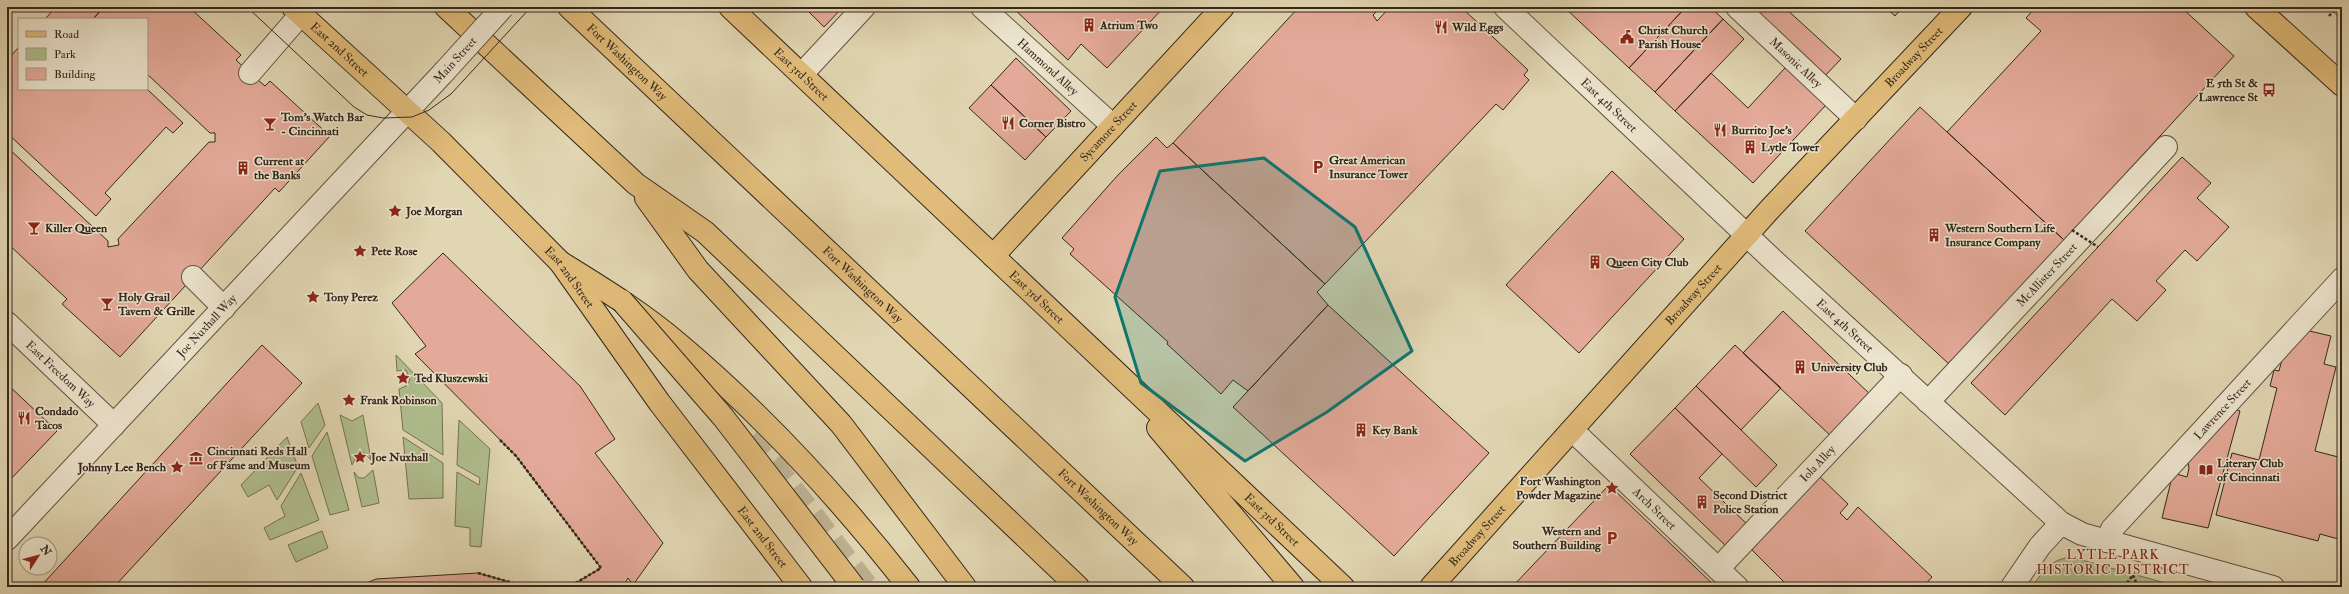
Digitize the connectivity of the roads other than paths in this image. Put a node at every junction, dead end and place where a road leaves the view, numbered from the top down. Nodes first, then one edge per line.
1 (446, 7) edge
2 (503, 7) edge
3 (569, 7) edge
4 (730, 7) edge
5 (864, 7) edge
6 (982, 7) edge
7 (1223, 7) edge
8 (1505, 7) edge
9 (1737, 7) edge
10 (1961, 7) edge
11 (2256, 7) edge
12 (297, 11) edge
13 (250, 73) dead end
14 (802, 74) junction
15 (2342, 86) edge
16 (407, 112) junction
17 (1856, 119) junction
18 (1113, 126) junction
19 (2166, 147) dead end
20 (636, 184) junction
21 (1747, 235) junction
22 (993, 256) junction
23 (560, 262) junction
24 (193, 277) dead end
25 (2342, 279) edge
26 (622, 301) junction
27 (224, 308) junction
28 (7, 323) edge
29 (1083, 341) junction
30 (1901, 375) junction
31 (1928, 402) junction
32 (114, 425) junction
33 (1572, 430) junction
34 (2061, 522) junction
35 (7, 540) edge
36 (2106, 541) junction
37 (1157, 561) junction
38 (1718, 569) junction
39 (801, 587) edge
40 (854, 587) edge
41 (909, 587) edge
42 (965, 587) edge
43 (1078, 587) edge
44 (1183, 587) edge
45 (1191, 587) edge
46 (1293, 587) edge
47 (1343, 587) edge
48 (1431, 587) edge
49 (1737, 587) edge
50 (2012, 587) edge
51 (2273, 587) edge

1 - 20 main road
2 - 16 street, Main Street, bridge
3 - 37 main road, Fort Washington Way
4 - 14 main road, East 3rd Street
5 - 14 street
6 - 18 street, Hammond Alley
7 - 18 main road, Sycamore Street
8 - 21 street, East 4th Street
9 - 17 street, Masonic Alley
10 - 17 main road, Broadway Street
11 - 15 main road
12 - 13 street
12 - 16 main road, East 2nd Street
14 - 22 main road, East 3rd Street
16 - 23 main road, East 2nd Street
16 - 27 street, Joe Nuxhall Way
17 - 21 main road, Broadway Street
18 - 22 main road, Sycamore Street
19 - 31 street, McAllister Street
20 - 42 main road
20 - 43 main road
21 - 30 street, East 4th Street
21 - 33 main road, Broadway Street
22 - 29 main road, East 3rd Street
23 - 26 main road
23 - 39 main road, East 2nd Street
24 - 27 street
25 - 36 street, Lawrence Street
26 - 40 main road, bridge
26 - 41 main road, bridge
27 - 32 street, Joe Nuxhall Way
28 - 32 street, East Freedom Way
29 - 46 main road
29 - 47 main road, East 3rd Street
30 - 31 street, East 4th Street
30 - 38 street, Iola Alley
31 - 34 street, East 4th Street
32 - 35 street, Joe Nuxhall Way
33 - 38 street, Arch Street
33 - 48 main road, Broadway Street
34 - 36 street, East 4th Street
34 - 50 street
36 - 51 street, East 4th Street
37 - 44 main road
37 - 45 main road
38 - 49 street, Arch Street

